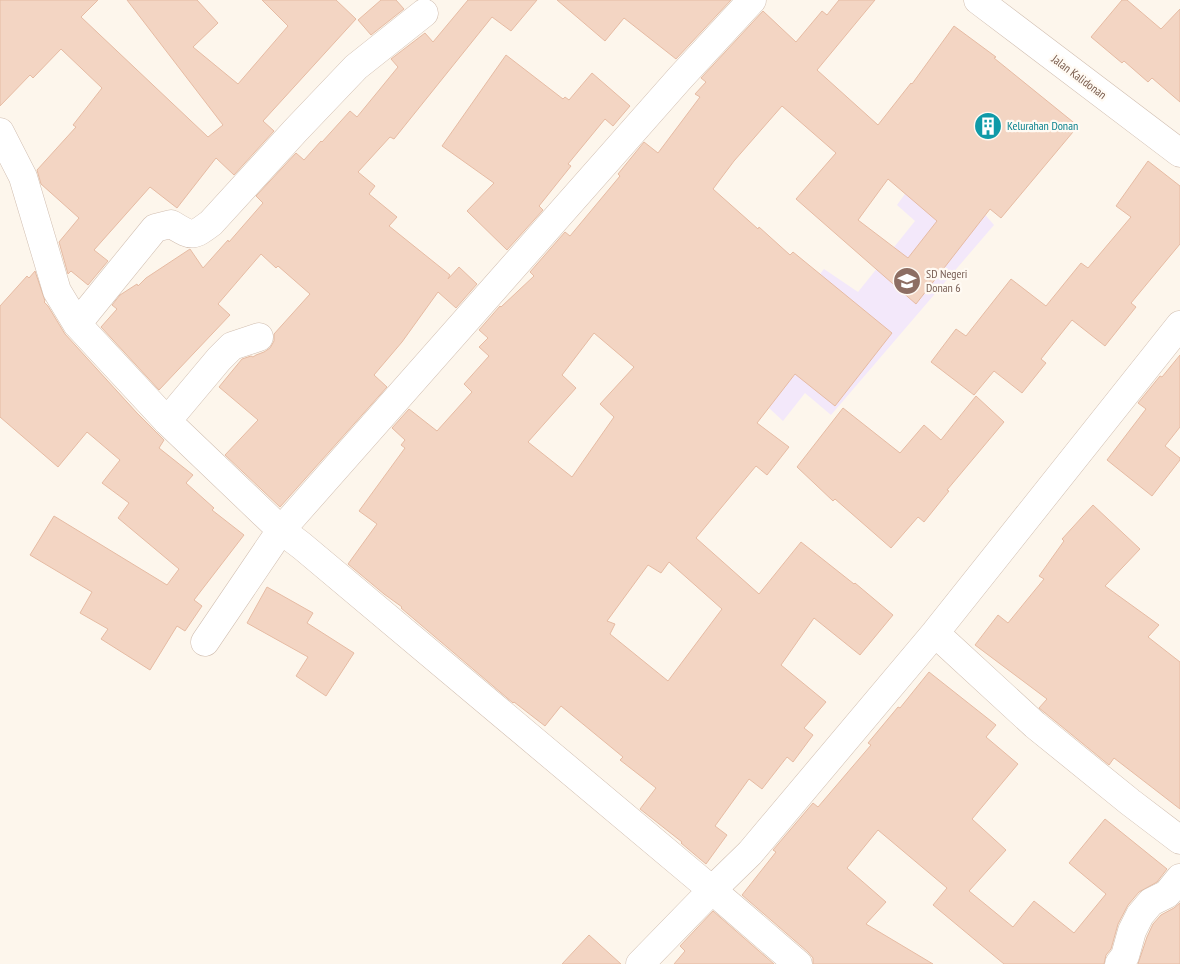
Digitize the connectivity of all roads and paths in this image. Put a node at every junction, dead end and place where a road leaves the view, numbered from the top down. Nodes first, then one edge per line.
1 (752, 0) edge
2 (978, 0) edge
3 (424, 13) dead end
4 (0, 132) edge
5 (1180, 153) edge
6 (77, 324) junction
7 (1180, 325) edge
8 (259, 337) dead end
9 (167, 421) junction
10 (281, 530) junction
11 (935, 633) junction
12 (205, 642) dead end
13 (1180, 840) edge
14 (1180, 878) edge
15 (712, 890) junction
16 (640, 964) edge
17 (798, 964) edge
18 (1119, 964) edge

1 - 10 street
2 - 5 street, Jalan Kalidonan
3 - 6 street
4 - 6 street
6 - 9 street
7 - 11 street
8 - 9 street
9 - 10 street
10 - 12 street
10 - 15 street
11 - 13 street
11 - 15 street
14 - 18 street
15 - 16 street
15 - 17 street

